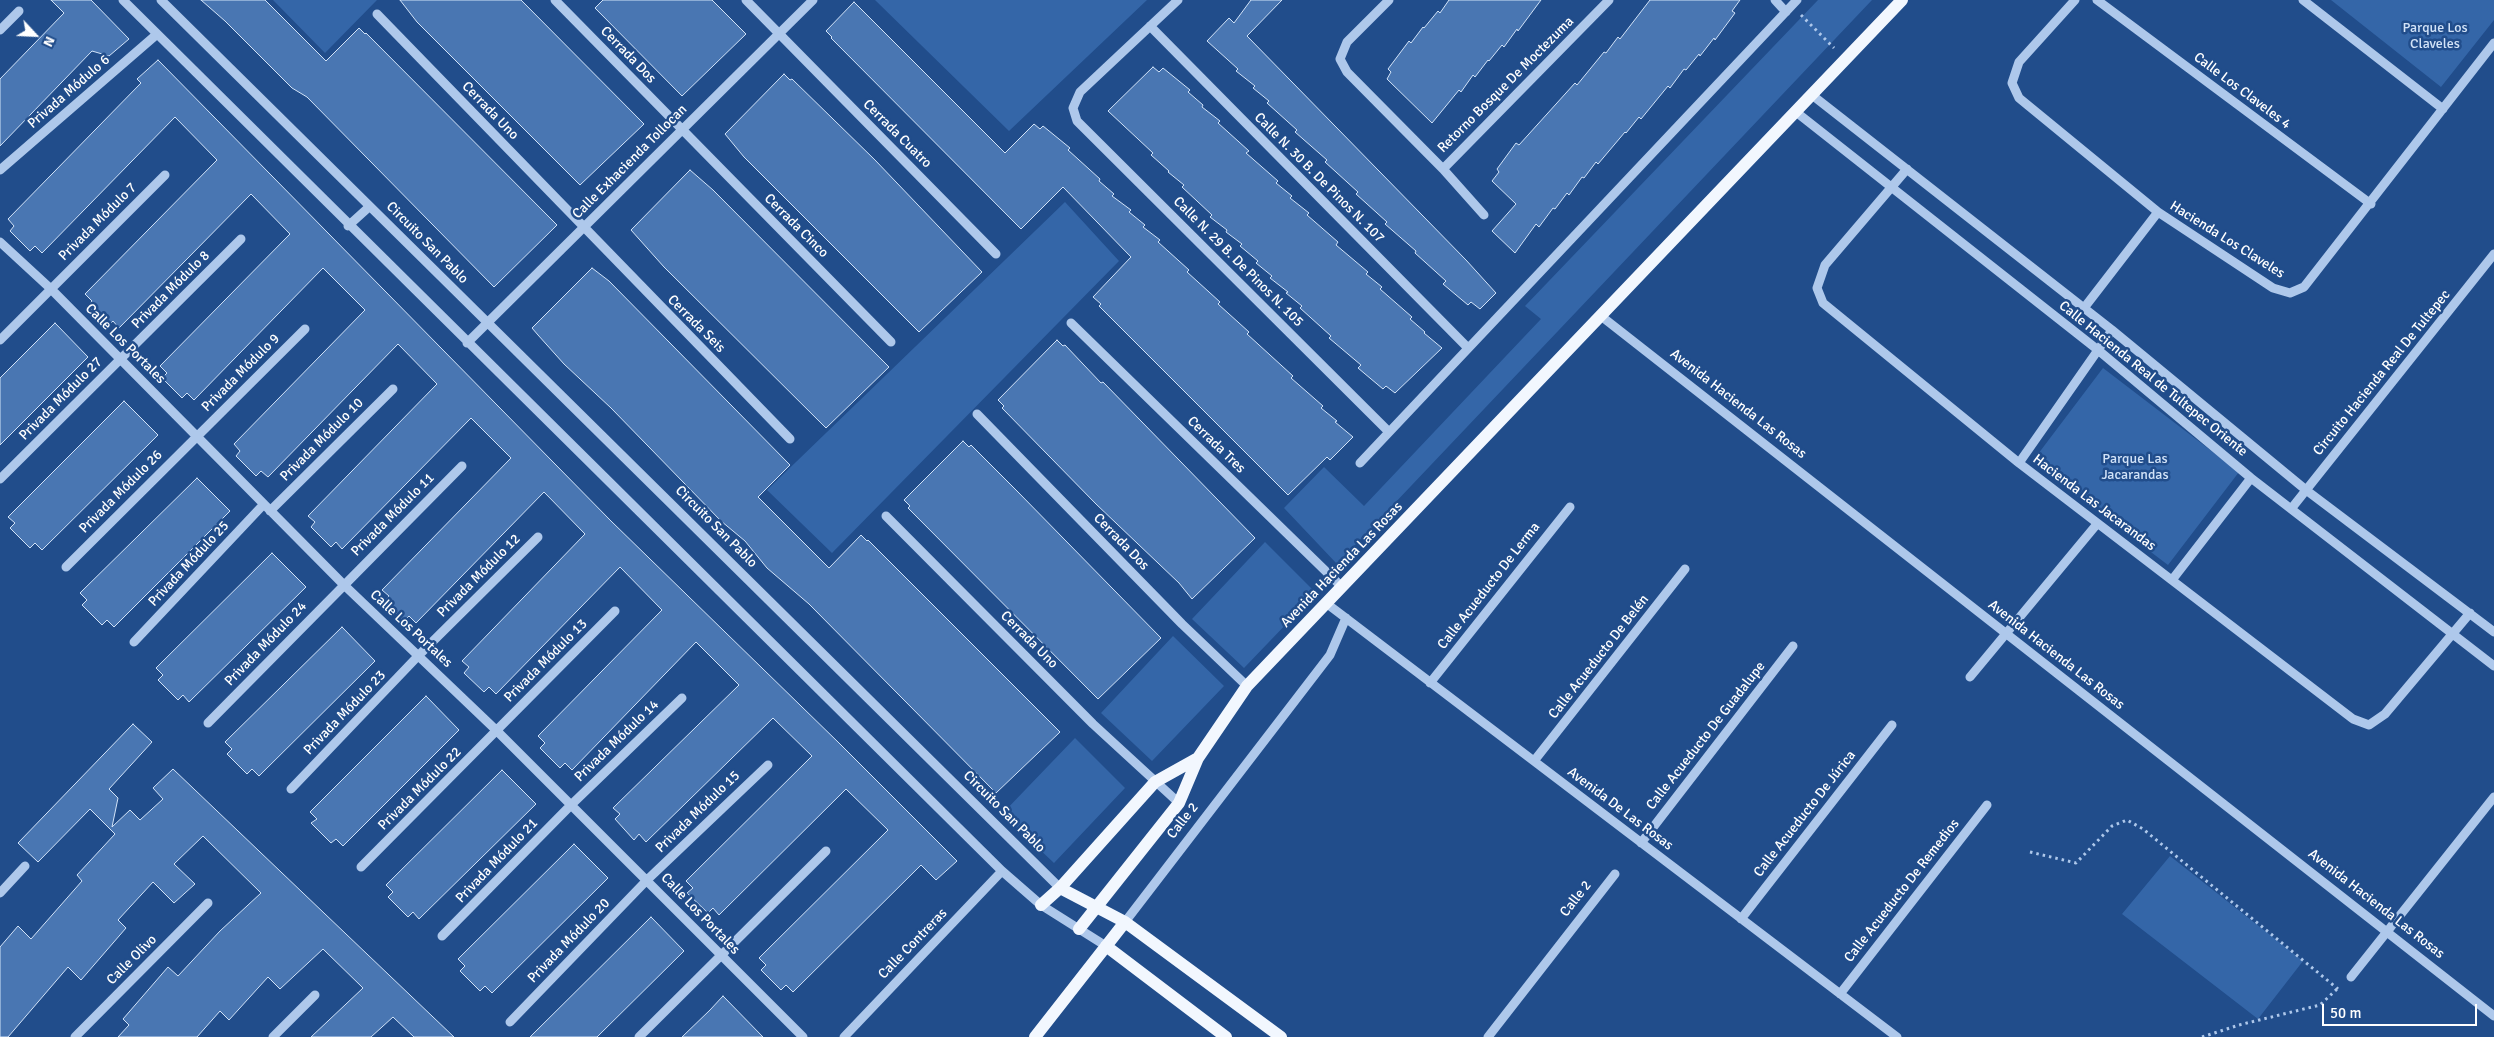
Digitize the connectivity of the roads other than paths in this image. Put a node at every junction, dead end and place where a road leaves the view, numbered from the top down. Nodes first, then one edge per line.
1 (122, 0) edge
2 (161, 0) edge
3 (555, 0) edge
4 (746, 0) edge
5 (813, 0) edge
6 (1178, 0) edge
7 (1389, 0) edge
8 (1609, 0) edge
9 (1774, 0) edge
10 (1902, 0) edge
11 (2075, 0) edge
12 (2097, 0) edge
13 (2303, 0) edge
14 (1792, 6) edge
15 (19, 11) dead end
16 (377, 14) dead end
17 (1150, 26) junction
18 (0, 30) edge
19 (779, 33) junction
20 (156, 35) junction
21 (2494, 43) edge
22 (1812, 95) junction
23 (2443, 109) junction
24 (1796, 112) junction
25 (682, 130) junction
26 (1443, 169) junction
27 (1906, 169) junction
28 (0, 170) edge
29 (165, 175) dead end
30 (1892, 187) junction
31 (2370, 204) junction
32 (369, 207) junction
33 (2158, 212) junction
34 (1484, 215) dead end
35 (348, 226) junction
36 (583, 228) junction
37 (241, 239) dead end
38 (0, 242) edge
39 (996, 254) dead end
40 (2494, 254) edge
41 (51, 289) junction
42 (2084, 308) junction
43 (1601, 316) junction
44 (486, 323) junction
45 (1071, 323) dead end
46 (305, 329) dead end
47 (2112, 330) junction
48 (0, 340) edge
49 (891, 342) dead end
50 (467, 343) junction
51 (1468, 348) junction
52 (2098, 350) junction
53 (121, 359) junction
54 (393, 388) dead end
55 (977, 414) dead end
56 (1389, 432) junction
57 (197, 436) junction
58 (790, 439) dead end
59 (1360, 463) dead end
60 (2019, 463) junction
61 (462, 466) dead end
62 (2251, 478) junction
63 (0, 479) edge
64 (2306, 490) junction
65 (267, 507) junction
66 (1570, 507) dead end
67 (2291, 509) junction
68 (886, 516) dead end
69 (2098, 524) junction
70 (538, 537) dead end
71 (66, 567) dead end
72 (1685, 569) dead end
73 (2172, 580) junction
74 (343, 584) junction
75 (1342, 587) junction
76 (1326, 604) junction
77 (615, 611) dead end
78 (2470, 613) junction
79 (1346, 618) junction
80 (2494, 632) edge
81 (2006, 635) junction
82 (2452, 635) junction
83 (134, 642) dead end
84 (1793, 646) dead end
85 (419, 655) junction
86 (2494, 666) edge
87 (1970, 677) dead end
88 (1430, 682) junction
89 (1247, 686) junction
90 (682, 698) dead end
91 (208, 723) dead end
92 (1892, 725) dead end
93 (497, 731) junction
94 (1198, 758) junction
95 (1534, 761) junction
96 (768, 765) dead end
97 (1155, 782) junction
98 (291, 789) dead end
99 (2494, 797) edge
100 (1179, 803) junction
101 (571, 804) junction
102 (1987, 805) dead end
103 (1641, 843) junction
104 (826, 851) dead end
105 (25, 866) dead end
106 (361, 867) dead end
107 (1002, 871) junction
108 (1615, 874) dead end
109 (647, 880) junction
110 (1060, 888) junction
111 (0, 893) edge
112 (208, 903) dead end
113 (1041, 905) junction
114 (1098, 906) junction
115 (1741, 919) junction
116 (1125, 922) junction
117 (1079, 929) junction
118 (2387, 932) junction
119 (442, 936) dead end
120 (1106, 946) junction
121 (720, 956) junction
122 (2352, 977) road end
123 (1840, 994) junction
124 (315, 995) dead end
125 (2494, 1016) edge
126 (510, 1022) dead end
127 (75, 1037) edge
128 (273, 1037) edge
129 (639, 1037) edge
130 (803, 1037) edge
131 (844, 1037) edge
132 (1035, 1037) edge
133 (1226, 1037) edge
134 (1280, 1037) edge
135 (1488, 1037) edge
136 (1897, 1037) edge

1 - 20 street
2 - 32 street, Circuito San Pablo
3 - 25 street, Cerrada Dos
4 - 19 street
5 - 19 street, Calle Exhacienda Tollocan
6 - 17 street
7 - 26 street, Retorno Bosque De Moctezuma
8 - 26 street, Retorno Bosque De Moctezuma
9 - 14 street
10 - 22 main road, Avenida Hacienda Las Rosas
11 - 33 street, Hacienda Los Claveles
12 - 31 street, Calle Los Claveles 4
13 - 23 street
14 - 51 street
15 - 18 street
16 - 36 street, Cerrada Uno
17 - 51 street, Calle N. 30 B. De Pinos N. 107
17 - 56 street, Calle N. 29 B. De Pinos N. 105
19 - 25 street, Calle Exhacienda Tollocan
19 - 39 street, Cerrada Cuatro
20 - 28 street, Privada Módulo 6
20 - 35 street
21 - 23 street, Hacienda Los Claveles
22 - 24 main road, Avenida Hacienda Las Rosas
22 - 27 street
23 - 31 street, Hacienda Los Claveles
24 - 30 street, Calle Hacienda Real de Tultepec Oriente
24 - 43 main road, Avenida Hacienda Las Rosas
25 - 36 street, Calle Exhacienda Tollocan
25 - 49 street, Cerrada Cinco
26 - 34 street, Retorno Bosque De Moctezuma
27 - 30 street, Hacienda Las Jacarandas
27 - 42 street
29 - 41 street, Privada Módulo 7
30 - 52 street, Calle Hacienda Real de Tultepec Oriente
30 - 60 street, Hacienda Las Jacarandas
31 - 33 street, Hacienda Los Claveles
32 - 35 street
32 - 44 street, Circuito San Pablo
33 - 42 street
35 - 50 street
36 - 44 street, Calle Exhacienda Tollocan
36 - 58 street, Cerrada Seis
37 - 53 street, Privada Módulo 8
38 - 41 street, Calle Los Portales
40 - 64 street, Circuito Hacienda Real De Tultepec
41 - 48 street, Privada Módulo 7
41 - 53 street, Calle Los Portales
42 - 47 street
43 - 75 main road, Avenida Hacienda Las Rosas
43 - 81 street, Avenida Hacienda Las Rosas
44 - 50 street, Calle Exhacienda Tollocan
44 - 110 street, Circuito San Pablo
45 - 75 street, Cerrada Tres
46 - 57 street, Privada Módulo 9
47 - 52 street, Hacienda Las Jacarandas
47 - 64 street
50 - 107 street
51 - 56 street
52 - 60 street, Hacienda Las Jacarandas
52 - 62 street, Calle Hacienda Real de Tultepec Oriente
53 - 57 street, Calle Los Portales
53 - 63 street, Privada Módulo 27
54 - 65 street, Privada Módulo 10
55 - 89 street, Cerrada Dos
56 - 59 street
57 - 65 street, Calle Los Portales
57 - 71 street, Privada Módulo 26
60 - 69 street, Hacienda Las Jacarandas
61 - 74 street, Privada Módulo 11
62 - 67 street, Calle Hacienda Real de Tultepec Oriente
62 - 73 street
64 - 67 street, Circuito Hacienda Real De Tultepec
64 - 78 street
65 - 74 street, Calle Los Portales
65 - 83 street, Privada Módulo 25
66 - 88 street, Calle Acueducto De Lerma
67 - 82 street, Calle Hacienda Real de Tultepec Oriente
68 - 97 street, Cerrada Uno
69 - 73 street, Hacienda Las Jacarandas
69 - 81 street
70 - 85 street, Privada Módulo 12
72 - 95 street, Calle Acueducto De Belén
73 - 82 street, Hacienda Las Jacarandas
74 - 85 street, Calle Los Portales
74 - 91 street, Privada Módulo 24
75 - 76 main road, Avenida Hacienda Las Rosas
76 - 79 street, Avenida De Las Rosas
76 - 89 main road, Avenida Hacienda Las Rosas
77 - 93 street, Privada Módulo 13
78 - 80 street
78 - 82 street, Hacienda Las Jacarandas
79 - 88 street, Avenida De Las Rosas
79 - 116 street, Calle 2
81 - 87 street
81 - 118 street, Avenida Hacienda Las Rosas
82 - 86 street, Calle Hacienda Real de Tultepec Oriente
84 - 103 street, Calle Acueducto De Guadalupe
85 - 93 street, Calle Los Portales
85 - 98 street, Privada Módulo 23
88 - 95 street, Avenida De Las Rosas
89 - 94 main road, Avenida Hacienda Las Rosas
90 - 101 street, Privada Módulo 14
92 - 115 street, Calle Acueducto De Júrica
93 - 101 street, Calle Los Portales
93 - 106 street, Privada Módulo 22
94 - 97 main road, Avenida Hacienda Las Rosas
94 - 100 main road, Avenida Hacienda Las Rosas
95 - 103 street, Avenida De Las Rosas
96 - 109 street, Privada Módulo 15
97 - 100 street, Cerrada Uno
97 - 110 main road, Avenida Hacienda Las Rosas
99 - 118 street
100 - 114 main road, Avenida Hacienda Las Rosas
101 - 109 street, Calle Los Portales
101 - 119 street, Privada Módulo 21
102 - 123 street, Calle Acueducto De Remedios
103 - 115 street, Avenida De Las Rosas
104 - 121 street
105 - 111 street
107 - 113 street
107 - 131 street, Calle Contreras
108 - 135 street, Calle 2
109 - 121 street, Calle Los Portales
109 - 126 street, Privada Módulo 20
110 - 113 main road, Avenida Hacienda Las Rosas
110 - 114 main road, Circuito San Pablo
112 - 127 street, Calle Olivo
113 - 117 street
114 - 116 main road, Circuito San Pablo
114 - 117 main road, Avenida Hacienda Las Rosas
115 - 123 street, Avenida De Las Rosas
116 - 120 main road, Calle 2
116 - 134 main road, Circuito San Pablo
117 - 120 street
118 - 122 street
118 - 125 street, Avenida Hacienda Las Rosas
120 - 132 main road, Calle 2
120 - 133 main road
121 - 129 street
121 - 130 street, Calle Los Portales
123 - 136 street, Avenida De Las Rosas
124 - 128 street

